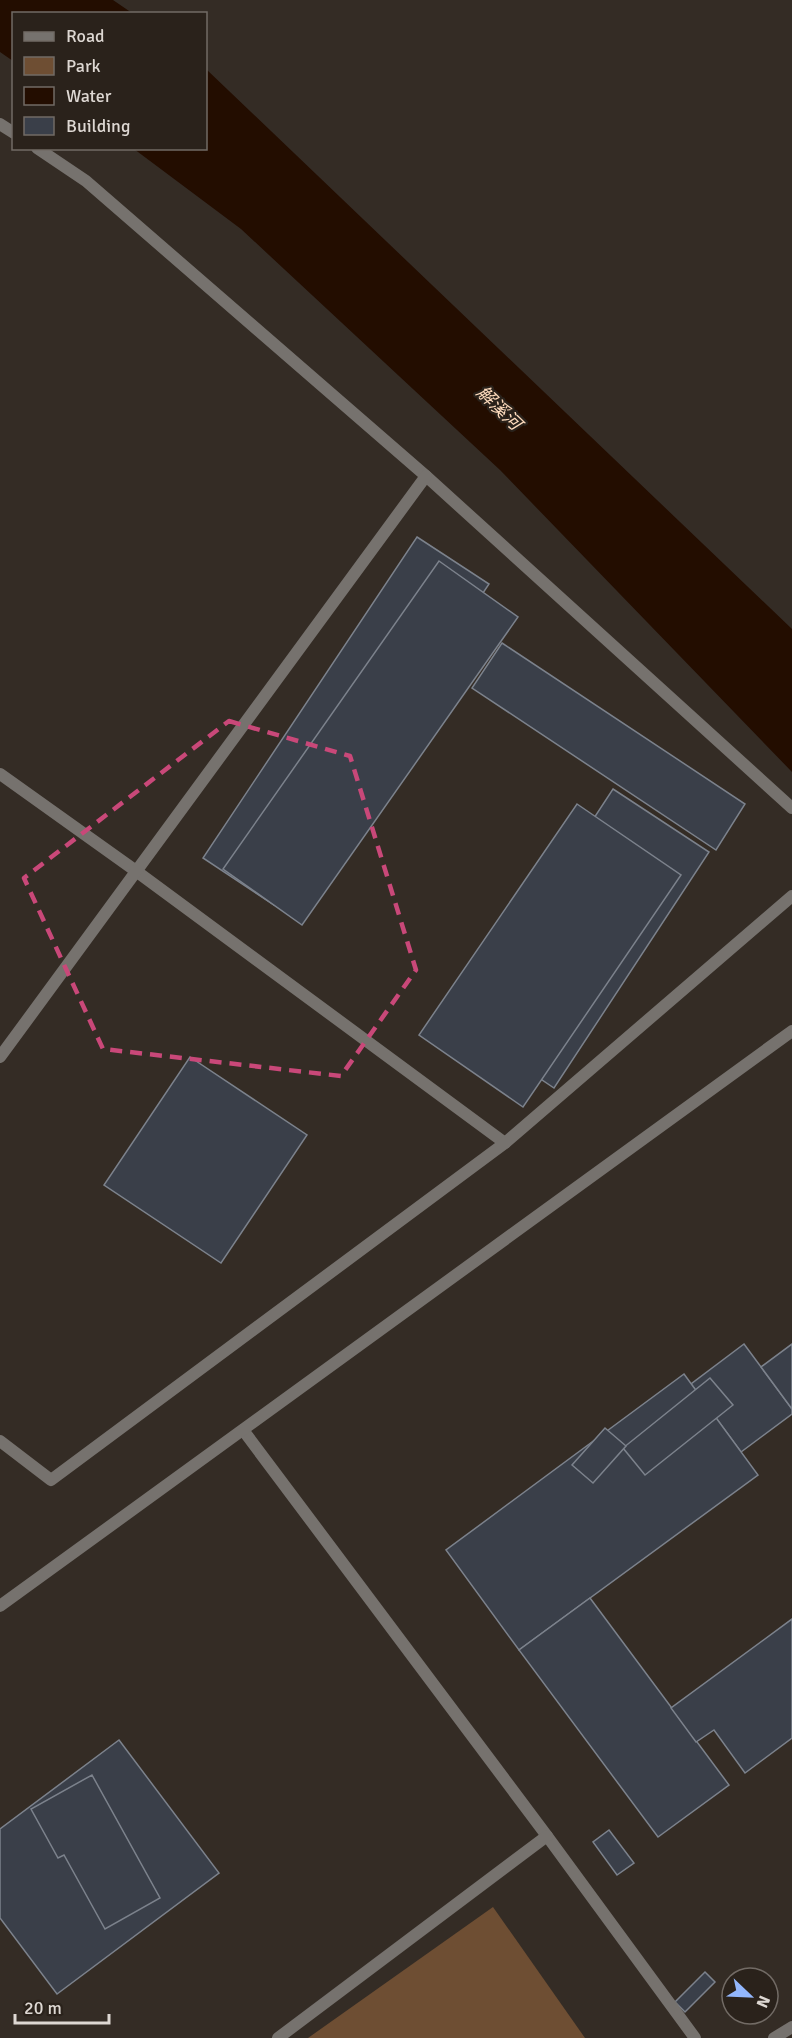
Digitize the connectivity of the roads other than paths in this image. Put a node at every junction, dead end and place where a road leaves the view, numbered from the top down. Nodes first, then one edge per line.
1 (40, 150) edge
2 (426, 476) junction
3 (0, 774) edge
4 (792, 808) edge
5 (136, 871) junction
6 (792, 896) edge
7 (792, 1031) edge
8 (0, 1057) edge
9 (505, 1143) junction
10 (243, 1430) junction
11 (0, 1441) edge
12 (0, 1606) edge
13 (547, 1836) junction
14 (792, 2027) edge
15 (278, 2038) edge
16 (695, 2038) edge
17 (774, 2038) edge

1 - 2 street
2 - 4 street
2 - 5 street
3 - 5 street
5 - 8 street
5 - 9 street
6 - 9 street
7 - 10 street
9 - 11 street
10 - 12 street
10 - 13 street
13 - 15 street
13 - 16 street
14 - 17 street

